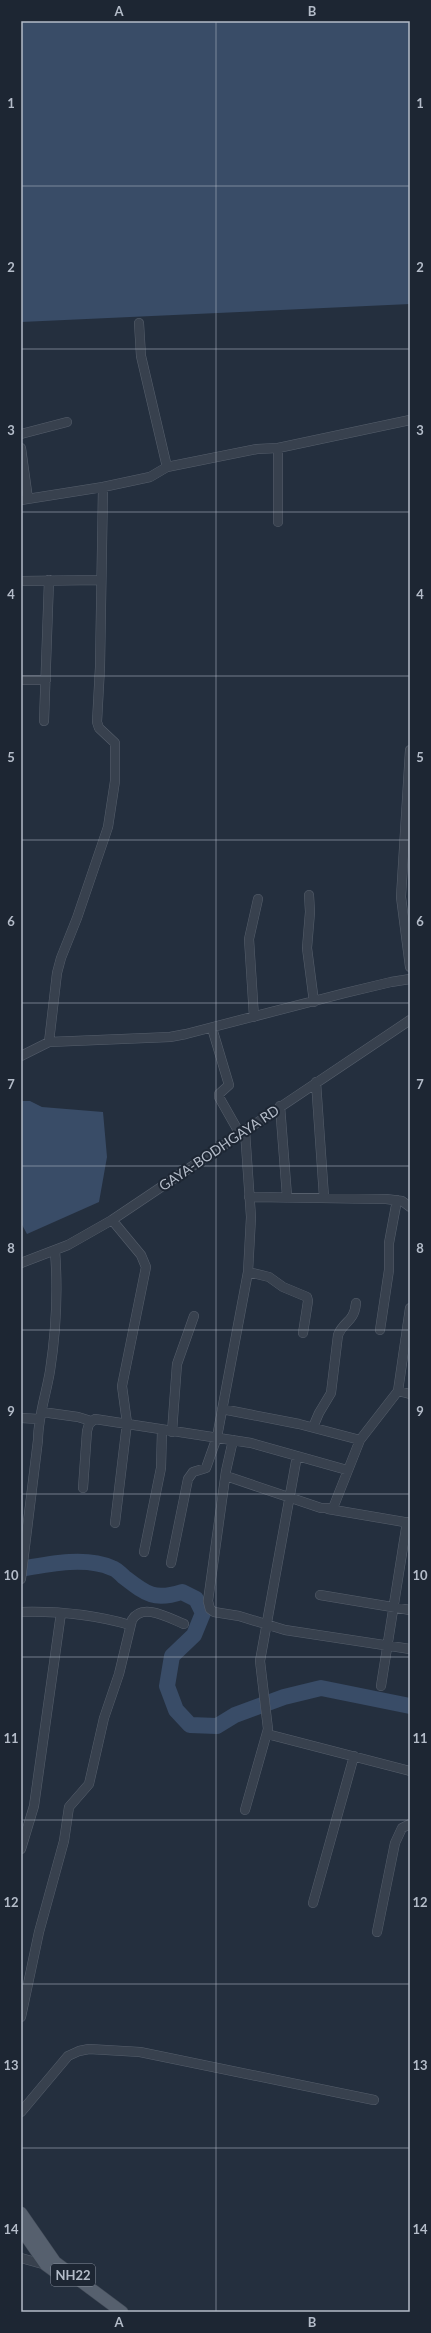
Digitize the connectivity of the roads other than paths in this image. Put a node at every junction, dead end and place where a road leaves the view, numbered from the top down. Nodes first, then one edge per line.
1 (139, 323) dead end
2 (410, 420) edge
3 (67, 422) dead end
4 (21, 434) edge
5 (278, 448) junction
6 (21, 454) edge
7 (167, 467) junction
8 (103, 487) junction
9 (25, 500) edge
10 (278, 522) dead end
11 (48, 580) junction
12 (100, 580) junction
13 (21, 581) edge
14 (21, 680) edge
15 (46, 680) junction
16 (44, 721) dead end
17 (410, 750) edge
18 (309, 895) dead end
19 (258, 899) dead end
20 (410, 967) edge
21 (410, 979) edge
22 (314, 1002) junction
23 (254, 1017) junction
24 (410, 1020) edge
25 (212, 1028) junction
26 (49, 1042) junction
27 (21, 1056) edge
28 (316, 1082) junction
29 (280, 1106) junction
30 (242, 1132) junction
31 (287, 1196) junction
32 (249, 1197) junction
33 (324, 1197) junction
34 (397, 1200) junction
35 (410, 1207) edge
36 (112, 1220) junction
37 (55, 1251) junction
38 (21, 1263) edge
39 (248, 1272) junction
40 (356, 1303) dead end
41 (410, 1308) edge
42 (194, 1316) dead end
43 (409, 1323) edge
44 (380, 1330) dead end
45 (303, 1333) dead end
46 (398, 1391) junction
47 (410, 1394) edge
48 (222, 1409) junction
49 (40, 1415) junction
50 (21, 1418) edge
51 (91, 1421) junction
52 (127, 1424) junction
53 (313, 1427) junction
54 (162, 1430) junction
55 (172, 1432) junction
56 (217, 1437) junction
57 (233, 1440) junction
58 (360, 1440) junction
59 (298, 1456) junction
60 (347, 1470) junction
61 (226, 1476) junction
62 (83, 1488) dead end
63 (289, 1495) junction
64 (328, 1509) junction
65 (409, 1522) edge
66 (115, 1523) dead end
67 (144, 1552) dead end
68 (171, 1563) dead end
69 (21, 1579) edge
70 (320, 1595) dead end
71 (395, 1607) junction
72 (410, 1610) edge
73 (21, 1612) edge
74 (61, 1613) junction
75 (184, 1624) dead end
76 (130, 1625) junction
77 (267, 1625) junction
78 (388, 1644) junction
79 (410, 1649) edge
80 (381, 1686) dead end
81 (267, 1734) junction
82 (354, 1756) junction
83 (410, 1770) edge
84 (245, 1810) dead end
85 (410, 1824) edge
86 (21, 1849) edge
87 (313, 1903) dead end
88 (377, 1932) dead end
89 (21, 2017) edge
90 (374, 2100) dead end
91 (21, 2112) edge
92 (21, 2213) edge
93 (21, 2229) edge
94 (21, 2258) edge
95 (46, 2265) junction
96 (109, 2312) edge
97 (122, 2312) edge

1 - 7 street
2 - 5 street
3 - 4 street
5 - 7 street
5 - 10 street
6 - 9 street
7 - 8 street
8 - 9 street
8 - 12 street
11 - 12 street
11 - 13 street
11 - 15 street
12 - 26 street
14 - 15 street
15 - 16 street
17 - 20 street
18 - 22 street
19 - 23 street
21 - 22 street
22 - 23 street
23 - 25 street
24 - 28 street, GAYA-BODHGAYA RD
25 - 26 street
25 - 30 street
26 - 27 street
28 - 29 street, GAYA-BODHGAYA RD
28 - 33 street
29 - 30 street, GAYA-BODHGAYA RD
29 - 31 street
30 - 32 street
30 - 36 street, GAYA-BODHGAYA RD
31 - 32 street
31 - 33 street
32 - 39 street
33 - 34 street
34 - 35 street
34 - 44 street
36 - 37 street, GAYA-BODHGAYA RD
36 - 52 street
37 - 38 street, GAYA-BODHGAYA RD
37 - 49 street
39 - 45 street
39 - 48 street
40 - 53 street
41 - 43 street
42 - 55 street
43 - 46 street
46 - 47 street
46 - 58 street
48 - 53 street
48 - 56 street
49 - 50 street
49 - 51 street
49 - 69 street
51 - 52 street
51 - 62 street
52 - 54 street
52 - 66 street
53 - 58 street
54 - 55 street
54 - 67 street
55 - 56 street
56 - 57 street
56 - 68 street
57 - 59 street
57 - 61 street
58 - 60 street
59 - 60 street
59 - 63 street
60 - 64 street
61 - 63 street
61 - 77 street
63 - 64 street
63 - 77 street
64 - 65 street
65 - 71 street
70 - 71 street
71 - 72 street
71 - 78 street
73 - 74 street
74 - 76 street
74 - 86 street
75 - 76 street
76 - 89 street
77 - 78 street
77 - 81 street
78 - 79 street
78 - 80 street
81 - 82 street
81 - 84 street
82 - 83 street
82 - 87 street
85 - 88 street
90 - 91 street
92 - 97 main road, NH22
93 - 95 main road, NH22
94 - 95 street
95 - 96 main road, NH22

